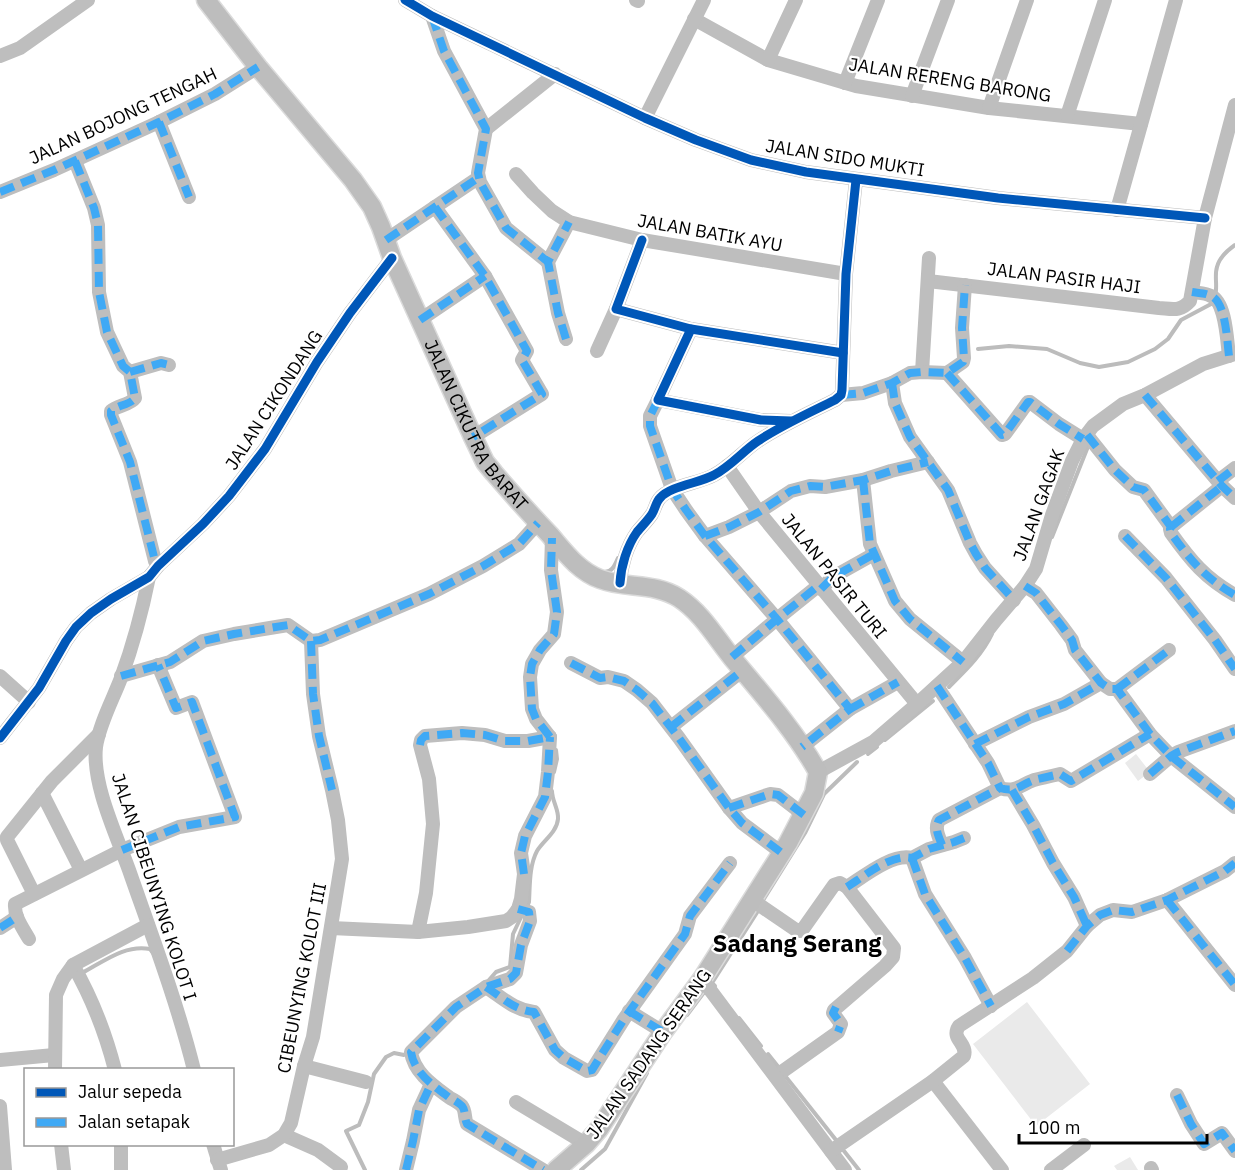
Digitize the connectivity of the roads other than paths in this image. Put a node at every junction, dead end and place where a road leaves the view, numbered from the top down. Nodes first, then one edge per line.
1 (88, 0) edge
2 (206, 0) edge
3 (405, 0) edge
4 (704, 0) edge
5 (796, 0) edge
6 (878, 0) edge
7 (948, 0) edge
8 (1027, 0) edge
9 (1105, 0) edge
10 (1176, 0) edge
11 (432, 16) junction
12 (694, 19) junction
13 (0, 56) edge
14 (768, 60) junction
15 (258, 67) junction
16 (555, 74) junction
17 (845, 83) junction
18 (912, 96) junction
19 (1235, 105) edge
20 (989, 108) junction
21 (1068, 117) junction
22 (645, 118) junction
23 (159, 122) junction
24 (1141, 124) junction
25 (486, 129) junction
26 (75, 161) junction
27 (516, 174) dead end
28 (478, 178) junction
29 (856, 180) junction
30 (0, 192) edge
31 (189, 197) dead end
32 (435, 207) junction
33 (1117, 210) junction
34 (1205, 218) junction
35 (569, 222) junction
36 (386, 240) junction
37 (642, 240) junction
38 (392, 258) junction
39 (929, 258) dead end
40 (548, 262) junction
41 (846, 274) junction
42 (485, 276) junction
43 (928, 281) junction
44 (965, 285) junction
45 (1192, 292) junction
46 (616, 309) junction
47 (420, 320) junction
48 (691, 329) junction
49 (566, 339) dead end
50 (597, 351) dead end
51 (843, 353) junction
52 (1232, 355) edge
53 (169, 365) dead end
54 (922, 368) junction
55 (130, 372) junction
56 (947, 373) junction
57 (892, 383) junction
58 (841, 395) junction
59 (1145, 395) junction
60 (658, 400) junction
61 (795, 421) junction
62 (473, 437) junction
63 (1085, 437) junction
64 (928, 462) junction
65 (727, 466) junction
66 (1235, 468) edge
67 (863, 480) junction
68 (1220, 484) junction
69 (672, 489) junction
70 (1235, 498) edge
71 (759, 512) junction
72 (538, 523) junction
73 (1171, 527) junction
74 (705, 536) junction
75 (1125, 536) dead end
76 (552, 543) junction
77 (874, 554) junction
78 (154, 572) junction
79 (620, 583) junction
80 (1025, 586) junction
81 (819, 587) junction
82 (1235, 595) edge
83 (1014, 600) junction
84 (777, 619) junction
85 (311, 641) junction
86 (1169, 650) dead end
87 (571, 663) dead end
88 (963, 663) junction
89 (737, 664) junction
90 (158, 665) junction
91 (1235, 669) edge
92 (0, 676) edge
93 (121, 676) junction
94 (898, 682) junction
95 (1101, 683) junction
96 (937, 686) junction
97 (1117, 689) junction
98 (29, 702) junction
99 (917, 704) junction
100 (850, 709) junction
101 (670, 727) junction
102 (1235, 731) edge
103 (100, 734) junction
104 (1150, 734) junction
105 (550, 737) junction
106 (0, 738) edge
107 (975, 744) junction
108 (802, 747) junction
109 (1171, 756) junction
110 (818, 772) junction
111 (1150, 774) dead end
112 (1006, 789) junction
113 (42, 793) junction
114 (1235, 807) edge
115 (729, 808) junction
116 (804, 815) junction
117 (964, 838) dead end
118 (942, 845) junction
119 (122, 850) junction
120 (782, 853) junction
121 (912, 858) junction
122 (730, 863) dead end
123 (1230, 867) edge
124 (81, 870) junction
125 (847, 887) junction
126 (34, 894) junction
127 (752, 900) junction
128 (1167, 900) junction
129 (518, 909) junction
130 (16, 917) junction
131 (148, 925) junction
132 (1086, 926) junction
133 (331, 927) junction
134 (0, 928) edge
135 (418, 932) junction
136 (29, 939) dead end
137 (73, 965) junction
138 (702, 979) junction
139 (1235, 985) edge
140 (486, 987) junction
141 (991, 1006) junction
142 (629, 1011) junction
143 (663, 1032) junction
144 (54, 1055) junction
145 (0, 1060) edge
146 (304, 1066) junction
147 (55, 1068) edge
148 (114, 1068) edge
149 (194, 1068) edge
150 (776, 1076) junction
151 (933, 1081) junction
152 (366, 1082) dead end
153 (431, 1084) junction
154 (1177, 1095) dead end
155 (516, 1102) dead end
156 (0, 1106) edge
157 (284, 1135) junction
158 (586, 1144) junction
159 (1084, 1145) dead end
160 (61, 1146) edge
161 (121, 1146) edge
162 (214, 1146) edge
163 (831, 1151) junction
164 (1235, 1151) edge
165 (219, 1165) edge
166 (341, 1167) dead end
167 (842, 1169) edge
168 (5, 1170) edge
169 (63, 1170) edge
170 (121, 1170) edge
171 (406, 1170) edge
172 (542, 1170) edge
173 (556, 1170) edge
174 (1002, 1170) edge
175 (1051, 1170) edge

1 - 13 street
2 - 15 main road, JALAN CIKUTRA BARAT
3 - 11 street, JALAN SIDO MUKTI
4 - 12 street
5 - 14 street
6 - 17 street
7 - 18 street
8 - 20 street
9 - 21 street
10 - 24 street
11 - 16 street, JALAN SIDO MUKTI
11 - 25 street
12 - 14 street, JALAN RERENG BARONG
12 - 22 street
14 - 17 street, JALAN RERENG BARONG
15 - 23 street, JALAN BOJONG TENGAH
15 - 36 main road, JALAN CIKUTRA BARAT
16 - 22 street, JALAN SIDO MUKTI
16 - 25 street
17 - 18 street, JALAN RERENG BARONG
18 - 20 street, JALAN RERENG BARONG
19 - 34 street
20 - 21 street, JALAN RERENG BARONG
21 - 24 street, JALAN RERENG BARONG
22 - 29 street, JALAN SIDO MUKTI
23 - 26 street, JALAN BOJONG TENGAH
23 - 31 street
24 - 33 street
25 - 28 street
26 - 30 street, JALAN BOJONG TENGAH
26 - 55 street
27 - 35 street
28 - 32 street
28 - 40 street
29 - 33 street, JALAN SIDO MUKTI
29 - 41 street
32 - 36 street
32 - 42 street
33 - 34 street, JALAN SIDO MUKTI
34 - 45 street
35 - 37 street, JALAN BATIK AYU
35 - 40 street
36 - 38 main road, JALAN CIKUTRA BARAT
37 - 41 street, JALAN BATIK AYU
37 - 46 street
38 - 47 main road, JALAN CIKUTRA BARAT
38 - 78 street, JALAN CIKONDANG
39 - 43 street
40 - 49 street
41 - 51 street
42 - 47 street
42 - 62 street
43 - 44 street, JALAN PASIR HAJI
43 - 54 street
44 - 45 street, JALAN PASIR HAJI
44 - 56 street
45 - 52 street
46 - 48 street
46 - 50 street
47 - 62 main road, JALAN CIKUTRA BARAT
48 - 51 street
48 - 60 street
51 - 58 street
52 - 59 street, JALAN GAGAK
53 - 55 street
54 - 56 street
54 - 57 street
55 - 78 street
56 - 63 street
57 - 58 street
57 - 64 street
58 - 61 street
59 - 63 street, JALAN GAGAK
59 - 68 street
60 - 61 street
60 - 69 street
61 - 65 street
62 - 72 main road, JALAN CIKUTRA BARAT
63 - 73 street
63 - 80 street, JALAN GAGAK
64 - 67 street
64 - 83 street
65 - 69 street
65 - 71 street, JALAN PASIR TURI
66 - 68 street
67 - 71 street
67 - 77 street
68 - 70 street
68 - 73 street
69 - 74 street
69 - 79 street
71 - 74 street
71 - 81 street, JALAN PASIR TURI
72 - 76 main road, JALAN CIKUTRA BARAT
72 - 85 street
73 - 82 street
74 - 84 street
75 - 91 street
76 - 79 main road, JALAN CIKUTRA BARAT
76 - 105 street
77 - 81 street
77 - 88 street
78 - 93 street, JALAN CIBEUNYING KOLOT I
78 - 98 street, JALAN CIKONDANG
79 - 89 main road, JALAN CIKUTRA BARAT
80 - 83 street, JALAN GAGAK
80 - 95 street
81 - 84 street
81 - 94 street, JALAN PASIR TURI
83 - 88 street, JALAN GAGAK
84 - 89 street
84 - 100 street
85 - 90 street
85 - 133 street, CIBEUNYING KOLOT III
86 - 97 street
87 - 101 street
88 - 96 street, JALAN GAGAK
89 - 101 street
89 - 108 main road, JALAN CIKUTRA BARAT
90 - 93 street
90 - 119 street
92 - 98 street
93 - 103 street, JALAN CIBEUNYING KOLOT I
94 - 99 street, JALAN PASIR TURI
94 - 100 street
95 - 97 street
95 - 107 street
96 - 99 street, JALAN GAGAK
96 - 107 street
97 - 104 street
98 - 106 street, JALAN CIKONDANG
99 - 110 street, JALAN GAGAK
100 - 108 street
101 - 115 street
102 - 109 street
103 - 113 street
103 - 119 street, JALAN CIBEUNYING KOLOT I
104 - 109 street
104 - 112 street
105 - 129 street
105 - 135 street
107 - 112 street
108 - 110 main road, JALAN CIKUTRA BARAT
109 - 111 street
109 - 114 street
110 - 116 main road, JALAN SADANG SERANG
112 - 118 street
112 - 132 street
113 - 124 street
113 - 126 street
115 - 116 street
115 - 120 street
116 - 120 main road, JALAN SADANG SERANG
117 - 118 street
118 - 121 street
119 - 124 street
119 - 131 street, JALAN CIBEUNYING KOLOT I
120 - 127 main road, JALAN SADANG SERANG
121 - 125 street
121 - 141 street
122 - 142 street
123 - 128 street
124 - 126 street
125 - 127 street
125 - 150 street
126 - 130 street
127 - 138 main road, JALAN SADANG SERANG
128 - 132 street
128 - 139 street
129 - 135 street
129 - 140 street
130 - 134 street
130 - 136 street
131 - 137 street
131 - 149 street, JALAN CIBEUNYING KOLOT I
132 - 141 street
133 - 135 street
133 - 146 street, CIBEUNYING KOLOT III
137 - 144 street
137 - 148 street
138 - 143 main road, JALAN SADANG SERANG
138 - 150 street
140 - 142 street
140 - 153 street
141 - 151 street
142 - 143 street
143 - 158 main road, JALAN SADANG SERANG
144 - 145 street
144 - 147 street
146 - 152 street
146 - 157 street, CIBEUNYING KOLOT III
150 - 163 street
151 - 163 street
151 - 174 street
153 - 171 street
153 - 172 street
154 - 164 street
155 - 158 street
156 - 168 street
157 - 165 street
157 - 166 street
158 - 173 main road, JALAN SADANG SERANG
159 - 175 street
160 - 169 street
161 - 170 street
162 - 165 street
163 - 167 street

